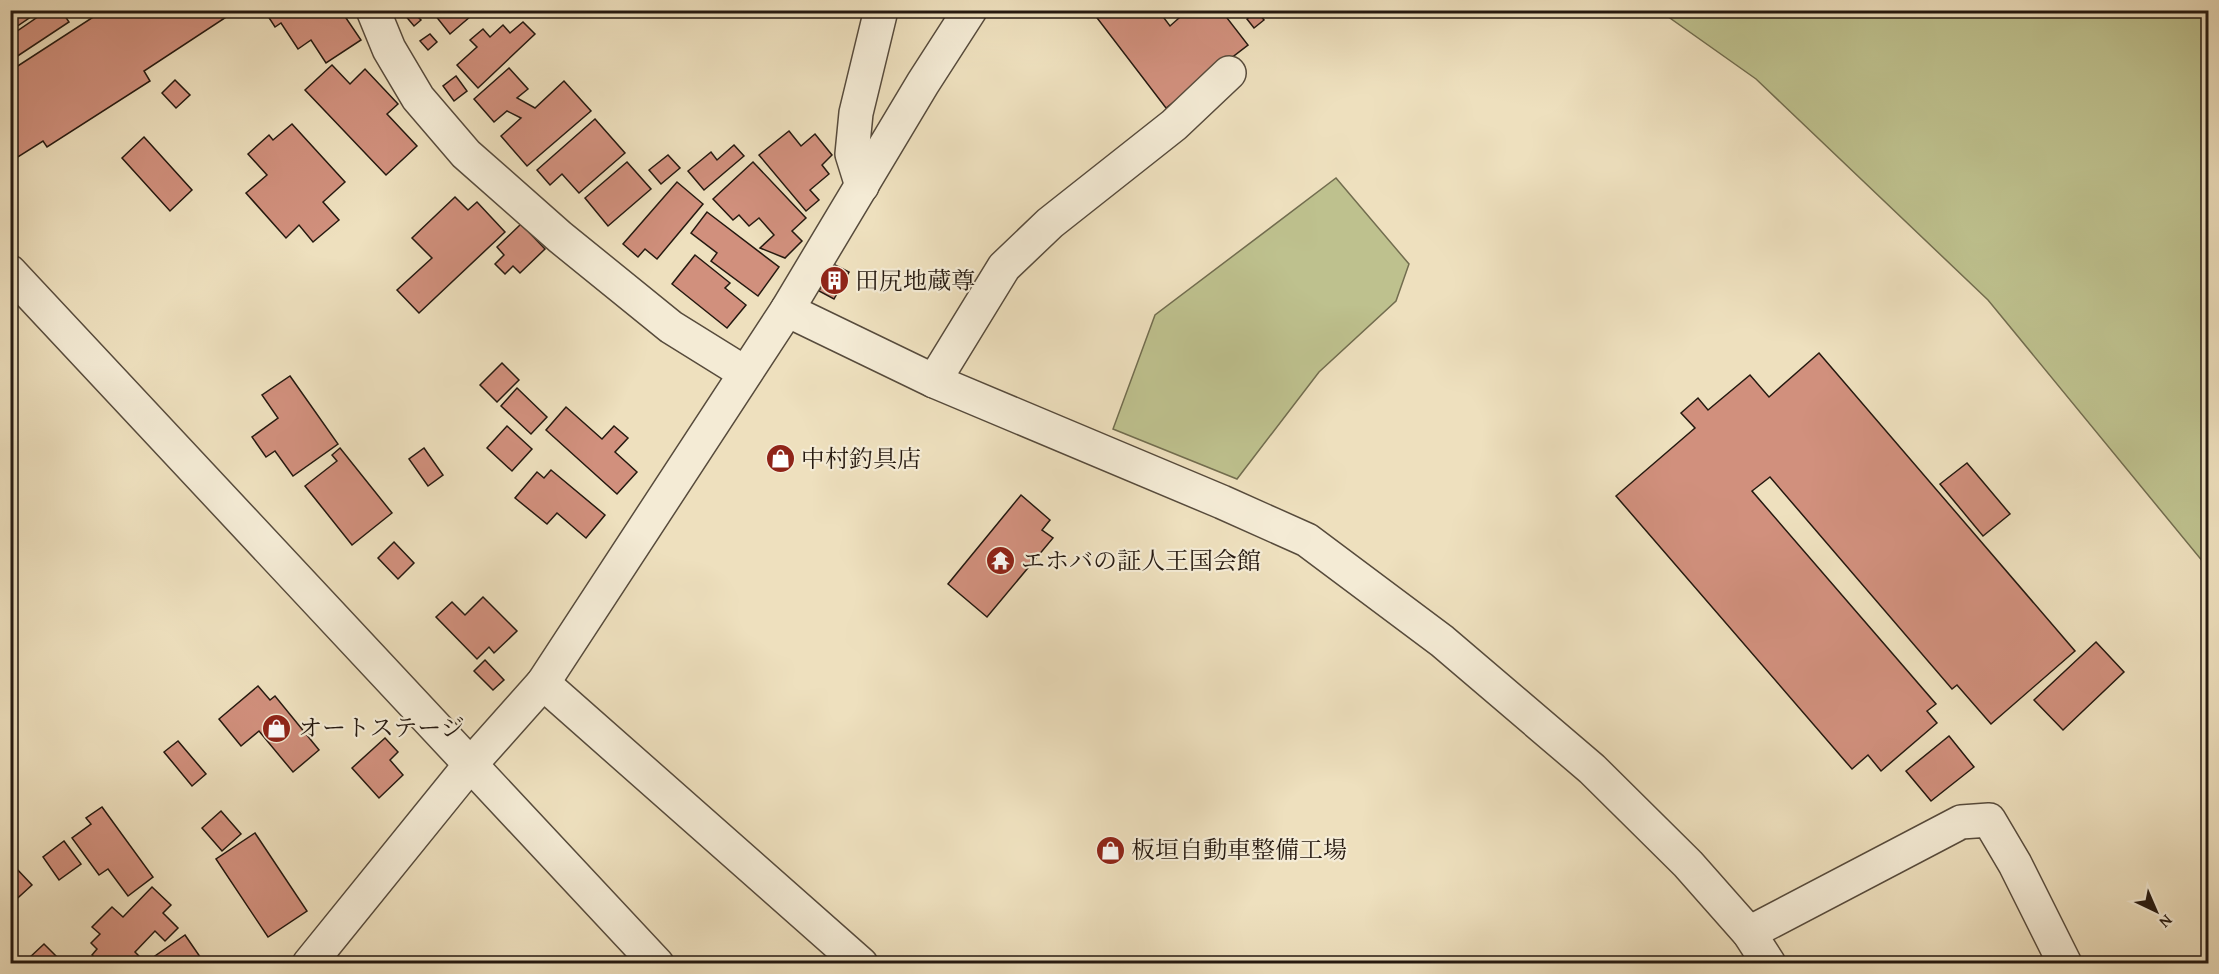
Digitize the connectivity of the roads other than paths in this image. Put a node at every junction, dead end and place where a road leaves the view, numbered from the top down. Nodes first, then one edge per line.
1 (373, 10) edge
2 (881, 10) edge
3 (970, 10) edge
4 (1229, 73) dead end
5 (861, 186) junction
6 (10, 272) edge
7 (787, 310) junction
8 (745, 373) junction
9 (934, 381) junction
10 (543, 683) junction
11 (470, 765) junction
12 (1749, 933) junction
13 (309, 963) edge
14 (657, 963) edge
15 (861, 963) edge
16 (1769, 963) edge
17 (2064, 963) edge

1 - 8 street
2 - 5 street
3 - 5 street
4 - 9 street
5 - 7 street
6 - 11 street
7 - 8 street
7 - 9 street
8 - 10 street
9 - 12 street
10 - 11 street
10 - 15 street
11 - 13 street
11 - 14 street
12 - 16 street
12 - 17 street

